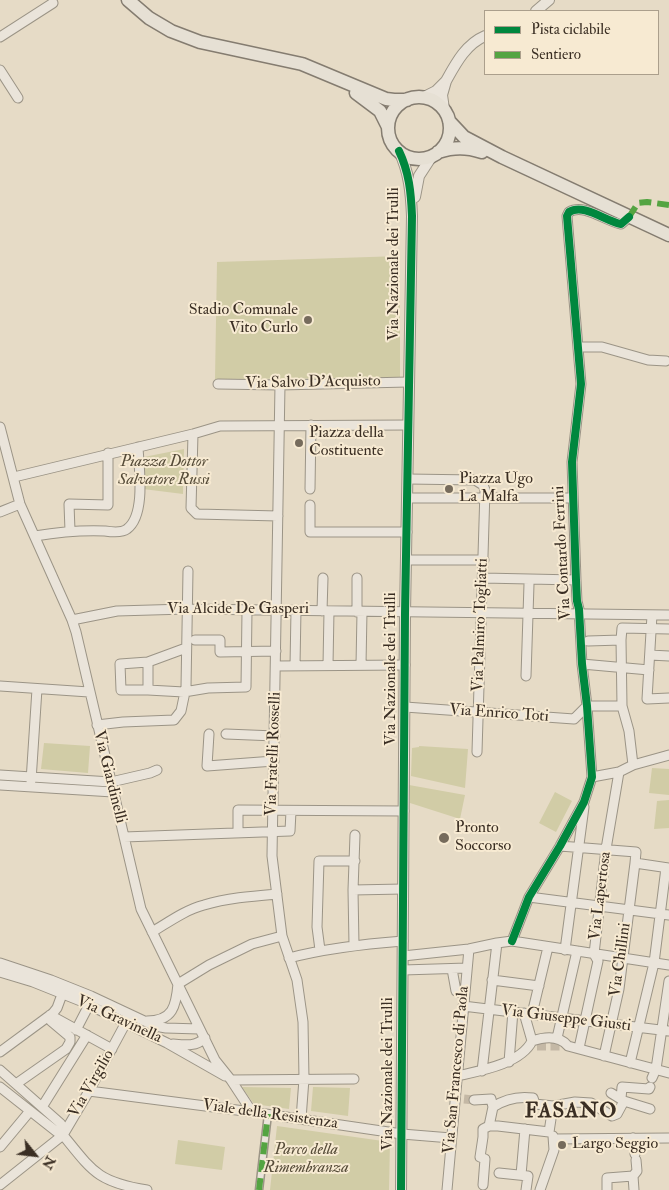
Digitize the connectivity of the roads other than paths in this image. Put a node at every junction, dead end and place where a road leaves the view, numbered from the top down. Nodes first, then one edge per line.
1 (128, 0) edge
2 (548, 0) edge
3 (53, 4) dead end
4 (537, 10) edge
5 (0, 37) edge
6 (484, 37) edge
7 (0, 70) edge
8 (331, 76) junction
9 (446, 80) junction
10 (18, 98) dead end
11 (424, 98) junction
12 (406, 100) junction
13 (444, 109) junction
14 (449, 122) junction
15 (388, 127) junction
16 (399, 151) junction
17 (435, 154) junction
18 (502, 157) junction
19 (412, 216) junction
20 (629, 217) junction
21 (669, 235) edge
22 (578, 347) junction
23 (666, 361) dead end
24 (408, 382) junction
25 (218, 384) dead end
26 (280, 385) junction
27 (279, 425) junction
28 (311, 425) junction
29 (408, 425) junction
30 (0, 427) edge
31 (193, 434) junction
32 (138, 447) junction
33 (108, 453) junction
34 (14, 477) junction
35 (408, 479) junction
36 (310, 489) dead end
37 (408, 498) junction
38 (572, 498) junction
39 (485, 499) junction
40 (20, 504) junction
41 (310, 505) dead end
42 (0, 512) edge
43 (278, 516) junction
44 (70, 531) junction
45 (407, 532) junction
46 (35, 536) junction
47 (406, 560) junction
48 (484, 560) junction
49 (188, 571) dead end
50 (323, 578) dead end
51 (357, 578) dead end
52 (483, 578) junction
53 (576, 580) junction
54 (529, 584) dead end
55 (186, 609) junction
56 (296, 610) junction
57 (248, 611) junction
58 (276, 611) junction
59 (325, 611) junction
60 (360, 612) junction
61 (405, 613) junction
62 (482, 613) junction
63 (528, 614) junction
64 (580, 614) junction
65 (652, 615) junction
66 (669, 615) edge
67 (72, 620) junction
68 (651, 629) junction
69 (669, 629) edge
70 (195, 640) dead end
71 (621, 640) junction
72 (588, 641) dead end
73 (186, 648) junction
74 (246, 652) junction
75 (276, 652) junction
76 (650, 655) junction
77 (669, 656) edge
78 (148, 662) junction
79 (582, 664) junction
80 (361, 665) junction
81 (405, 665) junction
82 (276, 666) junction
83 (295, 666) junction
84 (328, 666) junction
85 (621, 668) junction
86 (649, 670) junction
87 (526, 676) dead end
88 (0, 686) edge
89 (36, 689) junction
90 (148, 690) junction
91 (89, 692) junction
92 (184, 692) junction
93 (669, 698) edge
94 (405, 706) junction
95 (587, 706) junction
96 (622, 706) junction
97 (478, 712) junction
98 (97, 725) junction
99 (209, 734) dead end
100 (226, 734) dead end
101 (275, 736) junction
102 (476, 752) dead end
103 (669, 754) edge
104 (274, 761) junction
105 (633, 765) junction
106 (157, 770) dead end
107 (618, 772) junction
108 (0, 775) edge
109 (31, 777) junction
110 (592, 777) junction
111 (110, 782) junction
112 (0, 785) edge
113 (31, 787) junction
114 (113, 792) junction
115 (584, 802) junction
116 (272, 811) junction
117 (290, 811) junction
118 (404, 811) junction
119 (272, 831) junction
120 (238, 832) junction
121 (355, 835) dead end
122 (124, 836) junction
123 (560, 846) junction
124 (578, 847) junction
125 (606, 849) junction
126 (355, 860) junction
127 (635, 863) junction
128 (668, 868) edge
129 (403, 889) junction
130 (353, 890) junction
131 (277, 894) junction
132 (529, 897) junction
133 (571, 902) junction
134 (600, 906) junction
135 (628, 910) junction
136 (665, 915) edge
137 (152, 932) junction
138 (282, 936) junction
139 (403, 941) junction
140 (512, 941) junction
141 (496, 942) junction
142 (354, 945) junction
143 (548, 947) junction
144 (320, 950) junction
145 (468, 950) junction
146 (565, 950) junction
147 (577, 951) junction
148 (594, 954) junction
149 (403, 956) junction
150 (290, 958) junction
151 (622, 958) junction
152 (654, 962) junction
153 (0, 963) edge
154 (669, 965) edge
155 (466, 968) junction
156 (452, 969) junction
157 (403, 970) junction
158 (0, 972) edge
159 (492, 980) junction
160 (669, 981) edge
161 (178, 984) junction
162 (539, 986) junction
163 (63, 989) junction
164 (464, 994) junction
165 (89, 1005) junction
166 (463, 1006) junction
167 (489, 1009) junction
168 (512, 1012) junction
169 (528, 1013) junction
170 (48, 1016) junction
171 (561, 1018) junction
172 (128, 1019) junction
173 (142, 1020) junction
174 (585, 1021) junction
175 (612, 1024) junction
176 (639, 1028) junction
177 (199, 1029) junction
178 (76, 1030) junction
179 (666, 1031) edge
180 (87, 1035) junction
181 (205, 1038) junction
182 (557, 1038) junction
183 (70, 1042) junction
184 (167, 1043) junction
185 (533, 1044) junction
186 (79, 1048) junction
187 (579, 1048) junction
188 (112, 1049) junction
189 (0, 1052) edge
190 (604, 1056) junction
191 (509, 1062) junction
192 (630, 1063) junction
193 (656, 1069) junction
194 (0, 1070) edge
195 (482, 1071) junction
196 (669, 1072) edge
197 (457, 1076) junction
198 (304, 1079) junction
199 (354, 1079) dead end
200 (232, 1080) junction
201 (16, 1084) junction
202 (4, 1090) edge
203 (89, 1091) junction
204 (611, 1093) dead end
205 (474, 1100) tunnel mouth
206 (622, 1100) junction
207 (0, 1101) edge
208 (42, 1106) junction
209 (553, 1106) junction
210 (493, 1107) junction
211 (650, 1109) dead end
212 (30, 1111) junction
213 (252, 1112) junction
214 (268, 1114) junction
215 (301, 1119) junction
216 (486, 1127) junction
217 (525, 1129) junction
218 (402, 1134) junction
219 (63, 1135) junction
220 (551, 1136) junction
221 (451, 1138) junction
222 (633, 1138) junction
223 (669, 1138) edge
224 (0, 1147) edge
225 (492, 1171) junction
226 (521, 1175) junction
227 (633, 1176) junction
228 (0, 1185) edge
229 (483, 1185) dead end
230 (147, 1190) edge
231 (259, 1190) edge
232 (401, 1190) edge
233 (447, 1190) edge
234 (526, 1190) edge
235 (540, 1190) edge
236 (607, 1190) edge
237 (634, 1190) edge

1 - 8 main road
2 - 4 street
3 - 5 street
6 - 9 street
7 - 10 street
8 - 12 main road
8 - 15 main road
9 - 11 street
9 - 13 street
11 - 12 main road
11 - 13 main road
12 - 15 main road
13 - 14 main road
14 - 17 main road
14 - 18 main road
15 - 16 main road
16 - 17 main road
16 - 19 street, Via Nazionale dei Trulli
17 - 18 main road
17 - 19 street, Via Nazionale dei Trulli
18 - 20 main road
19 - 24 street, Via Nazionale dei Trulli
20 - 21 main road
20 - 22 street, Via Contardo Ferrini
22 - 23 street
22 - 38 street, Via Contardo Ferrini
24 - 26 street, Via Salvo D'Acquisto
24 - 29 street, Via Nazionale dei Trulli
25 - 26 street, Via Salvo D'Acquisto
26 - 27 street, Via Fratelli Rosselli
27 - 28 street
27 - 31 street
27 - 43 street, Via Fratelli Rosselli
28 - 29 street
28 - 36 street
29 - 35 street, Via Nazionale dei Trulli
30 - 34 street, Via Giardinelli
31 - 32 street
31 - 43 street
32 - 33 street
32 - 44 street
33 - 34 street
33 - 44 street
34 - 40 street, Via Giardinelli
35 - 37 street, Via Nazionale dei Trulli
35 - 39 street
37 - 39 street
37 - 45 street, Via Nazionale dei Trulli
38 - 39 street
38 - 53 street, Via Contardo Ferrini
39 - 48 street, Via Palmiro Togliatti
40 - 42 street
40 - 46 street, Via Giardinelli
41 - 45 street
43 - 58 street, Via Fratelli Rosselli
44 - 46 street
45 - 47 street, Via Nazionale dei Trulli
46 - 67 street, Via Giardinelli
47 - 48 street
47 - 61 street, Via Nazionale dei Trulli
48 - 52 street, Via Palmiro Togliatti
49 - 55 street
50 - 59 street
51 - 60 street
52 - 53 street
52 - 62 street, Via Palmiro Togliatti
53 - 64 street, Via Contardo Ferrini
54 - 63 street
55 - 57 street, Via Alcide De Gasperi
55 - 67 street, Via Alcide De Gasperi
55 - 73 street
56 - 58 street, Via Alcide De Gasperi
56 - 59 street, Via Alcide De Gasperi
56 - 83 street
57 - 58 street, Via Alcide De Gasperi
57 - 74 street
58 - 75 street, Via Fratelli Rosselli
59 - 60 street, Via Alcide De Gasperi
59 - 84 street
60 - 61 street, Via Alcide De Gasperi
60 - 80 street
61 - 62 street, Via Alcide De Gasperi
61 - 81 street, Via Nazionale dei Trulli
62 - 63 street, Via Alcide De Gasperi
62 - 97 street, Via Palmiro Togliatti
63 - 64 street, Via Alcide De Gasperi
63 - 87 street
64 - 65 street, Via Alcide De Gasperi
64 - 79 street, Via Contardo Ferrini
65 - 66 street, Via Alcide De Gasperi
65 - 68 street
67 - 91 street, Via Giardinelli
68 - 69 street
68 - 71 street
68 - 76 street
70 - 74 street
71 - 72 street
71 - 85 street
73 - 78 street
73 - 92 street
74 - 75 street
74 - 92 street
75 - 82 street, Via Fratelli Rosselli
76 - 77 street
76 - 86 street
78 - 90 street
78 - 90 street
79 - 85 street
79 - 95 street, Via Contardo Ferrini
80 - 81 street
80 - 84 street
81 - 94 street, Via Nazionale dei Trulli
82 - 83 street
82 - 101 street, Via Fratelli Rosselli
83 - 84 street
85 - 86 street
85 - 96 street
86 - 93 street
88 - 89 street
89 - 91 street
89 - 109 street
90 - 92 street
91 - 98 street, Via Giardinelli
92 - 98 street
94 - 97 street, Via Enrico Toti
94 - 118 street, Via Nazionale dei Trulli
95 - 96 street
95 - 97 street, Via Enrico Toti
95 - 110 street, Via Contardo Ferrini
96 - 105 street
97 - 102 street, Via Palmiro Togliatti
98 - 111 street, Via Giardinelli
99 - 104 street
100 - 101 street
101 - 104 street, Via Fratelli Rosselli
103 - 105 street
104 - 116 street, Via Fratelli Rosselli
105 - 107 street
106 - 111 street
107 - 110 street
107 - 125 street, Via Lapertosa
108 - 109 street
109 - 111 street
109 - 113 street
110 - 115 street, Via Contardo Ferrini
111 - 114 street, Via Giardinelli
112 - 113 street
113 - 114 street
114 - 122 street, Via Giardinelli
115 - 123 street, Via Contardo Ferrini
115 - 124 street
116 - 117 street
116 - 119 street, Via Fratelli Rosselli
116 - 120 street
117 - 118 street
117 - 119 street
118 - 129 street, Via Nazionale dei Trulli
119 - 120 street
119 - 131 street, Via Fratelli Rosselli
120 - 122 street
121 - 126 street
122 - 137 street, Via Giardinelli
123 - 124 street
123 - 132 street, Via Contardo Ferrini
124 - 125 street
124 - 133 street
125 - 127 street
125 - 134 street, Via Lapertosa
126 - 130 street
126 - 144 street
127 - 128 street
127 - 135 street, Via Chillini
128 - 136 street
129 - 130 street
129 - 139 street, Via Nazionale dei Trulli
130 - 142 street
131 - 137 street
131 - 138 street, Via Fratelli Rosselli
132 - 133 street
132 - 140 street, Via Contardo Ferrini
133 - 134 street
133 - 146 street
134 - 135 street
134 - 148 street, Via Lapertosa
135 - 136 street
135 - 151 street, Via Chillini
136 - 152 street
137 - 161 street, Via Giardinelli
138 - 150 street, Via Fratelli Rosselli
138 - 161 street
139 - 142 street
139 - 149 street, Via Nazionale dei Trulli
140 - 141 street
140 - 143 street
141 - 145 street
141 - 159 street
142 - 144 street
143 - 146 street
143 - 162 street
144 - 150 street
145 - 149 street
145 - 155 street, Via San Francesco di Paola
146 - 147 street
147 - 148 street
147 - 171 street
148 - 151 street
148 - 174 street, Via Lapertosa
149 - 157 street, Via Nazionale dei Trulli
150 - 198 street, Via Fratelli Rosselli
151 - 152 street
151 - 175 street, Via Chillini
152 - 154 street
152 - 176 street
153 - 163 street, Via Gravinella
155 - 156 street
155 - 164 street, Via San Francesco di Paola
156 - 157 street
156 - 164 street
157 - 218 street, Via Nazionale dei Trulli
158 - 163 street, Via Gravinella
159 - 162 street
159 - 167 street
160 - 179 street
161 - 173 street, Via Gravinella
161 - 177 street, Via Giardinelli
162 - 169 street
163 - 165 street, Via Gravinella
163 - 170 street
163 - 172 street, Via Gravinella
164 - 166 street, Via San Francesco di Paola
165 - 172 street, Via Gravinella
165 - 178 street
166 - 167 street, Via Giuseppe Giusti
166 - 197 street, Via San Francesco di Paola
167 - 168 street, Via Giuseppe Giusti
167 - 195 street
168 - 169 street, Via Giuseppe Giusti
168 - 191 street
169 - 171 street, Via Giuseppe Giusti
169 - 185 street
170 - 178 street
170 - 183 street
170 - 189 street
171 - 174 street, Via Giuseppe Giusti
171 - 182 street
172 - 173 street, Via Gravinella
172 - 184 street, Via Gravinella
172 - 188 street, Via Virgilio
173 - 177 street, Via Gravinella
174 - 175 street, Via Giuseppe Giusti
174 - 187 street, Via Lapertosa
175 - 176 street, Via Giuseppe Giusti
175 - 190 street, Via Chillini
176 - 179 street, Via Giuseppe Giusti
176 - 192 street
177 - 181 street, Via Giardinelli
178 - 180 street
179 - 193 street
180 - 186 street
180 - 188 street
181 - 184 street
181 - 200 street, Via Giardinelli
182 - 185 street
182 - 187 street
183 - 186 street
183 - 201 street
184 - 200 street, Via Gravinella
185 - 191 street
186 - 208 street
187 - 190 street
188 - 203 street, Via Virgilio
190 - 192 street
191 - 195 street
192 - 193 street
193 - 196 street
193 - 206 street
194 - 201 street
195 - 197 street
197 - 221 street, Via San Francesco di Paola
198 - 199 street
198 - 200 street
198 - 215 street, Via Fratelli Rosselli
200 - 213 street, Via Giardinelli
201 - 208 street
202 - 207 street
202 - 212 street
203 - 213 street, Viale della Resistenza
203 - 219 street, Via Virgilio
204 - 206 street
205 - 210 street
206 - 209 street
206 - 211 street
208 - 219 street
209 - 210 street
209 - 220 street
210 - 216 street
212 - 219 street
212 - 224 street
213 - 214 street, Viale della Resistenza
214 - 215 street, Viale della Resistenza
214 - 231 street
215 - 218 street, Viale della Resistenza
216 - 217 street
216 - 225 street
217 - 220 street
217 - 226 street
218 - 221 street, Viale della Resistenza
218 - 232 street, Via Nazionale dei Trulli
219 - 228 street, Via Virgilio
219 - 230 street
220 - 222 street
220 - 235 street
221 - 233 street, Via San Francesco di Paola
222 - 223 street
222 - 227 street
225 - 226 street
225 - 229 street
226 - 234 street
227 - 236 street
227 - 237 street

